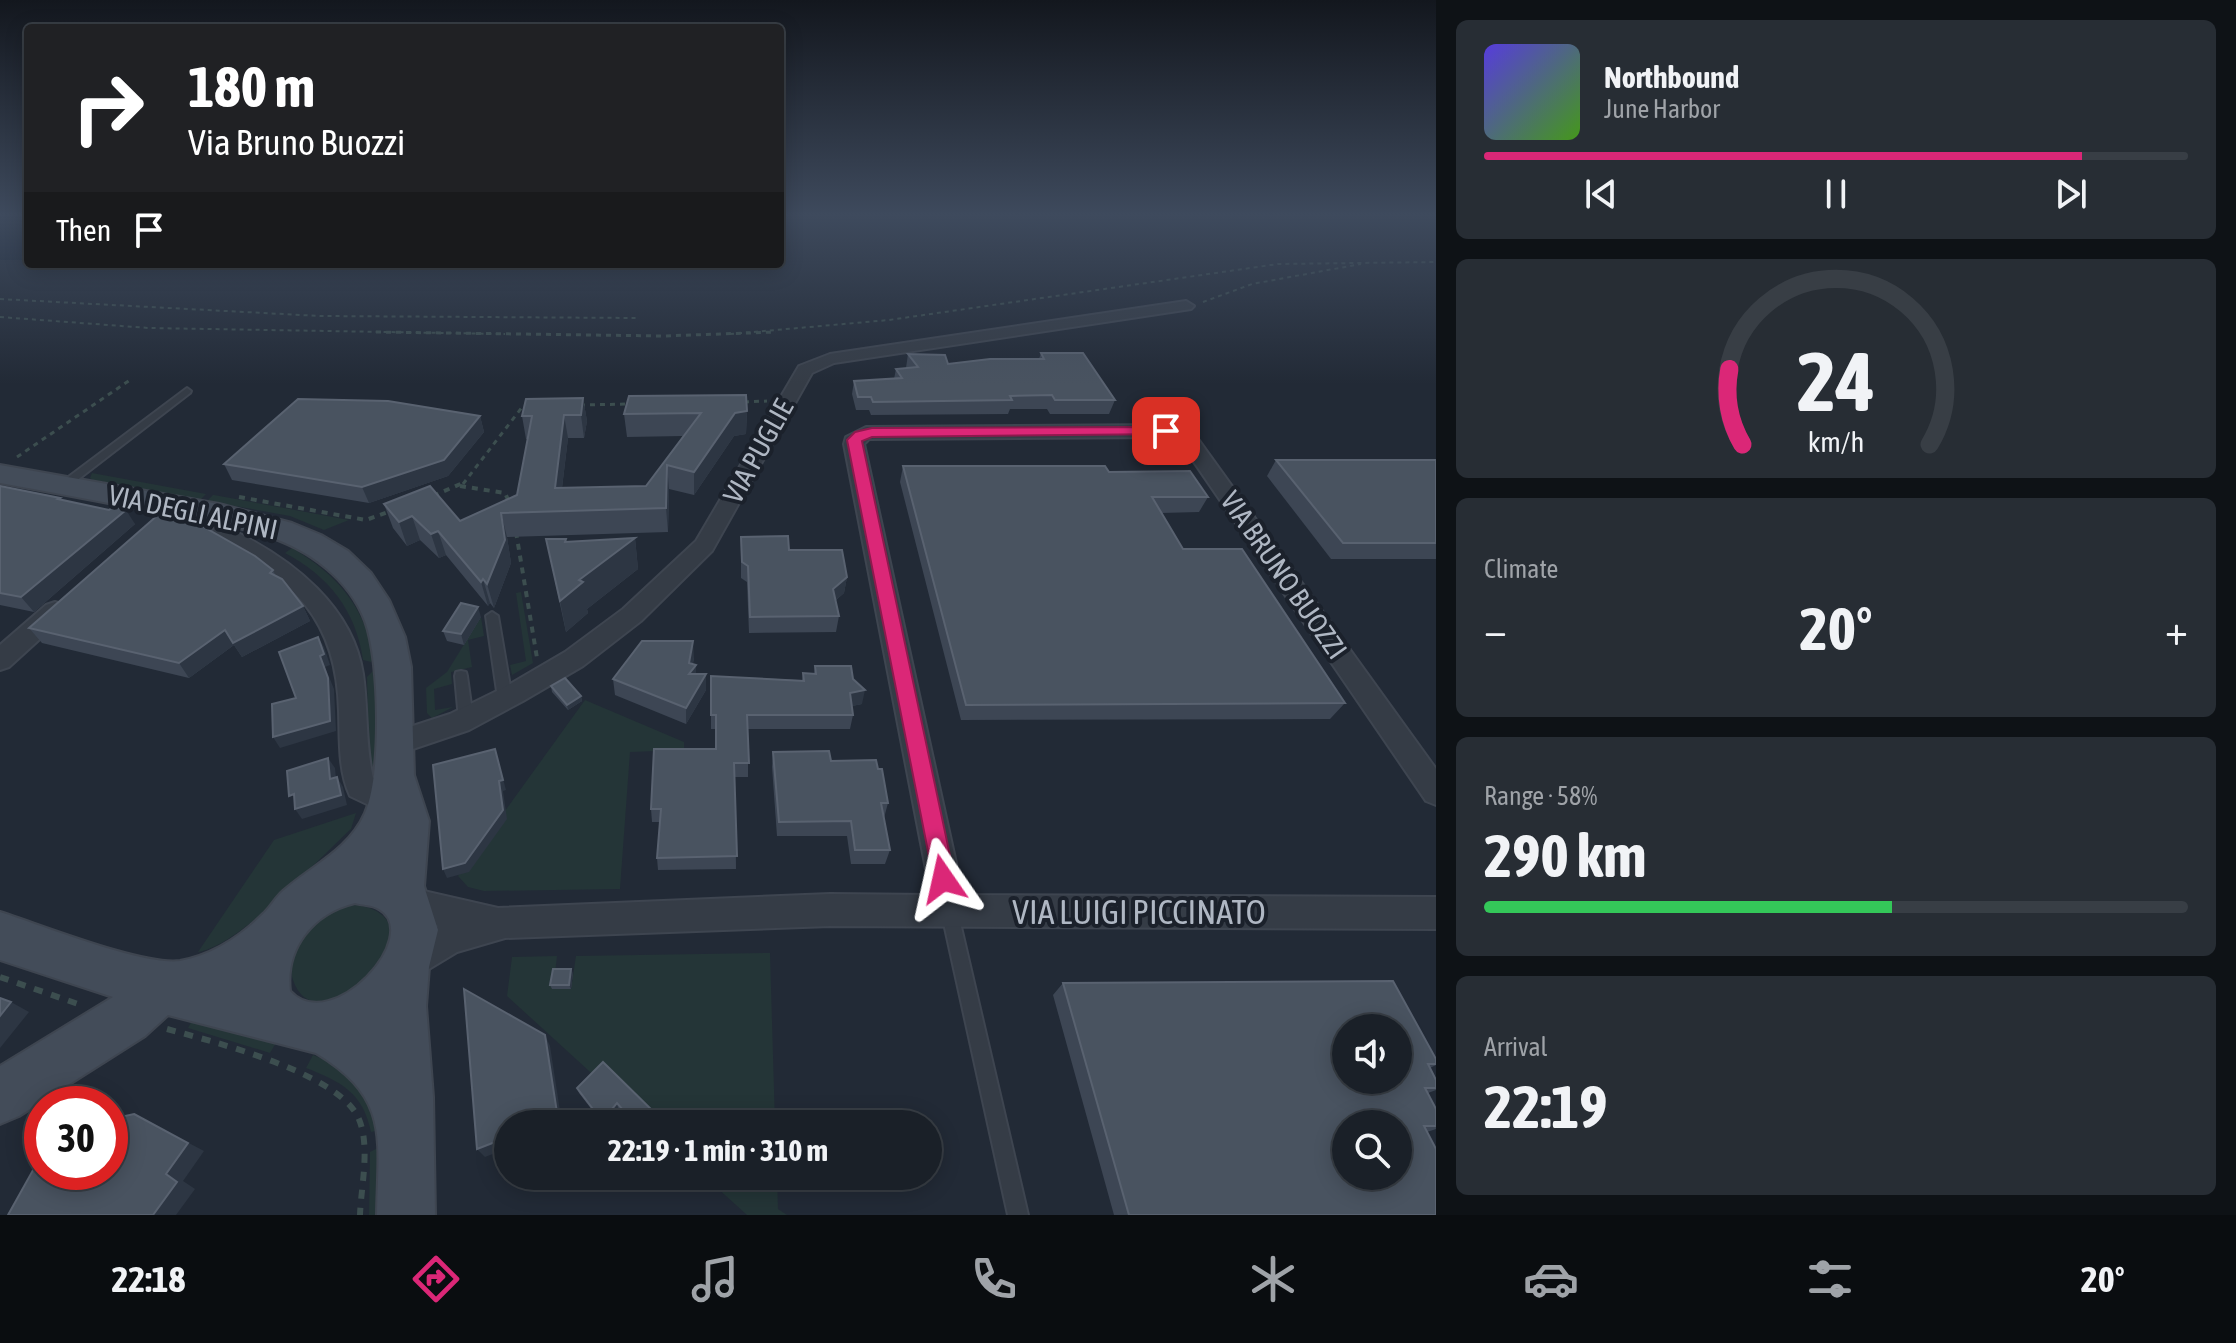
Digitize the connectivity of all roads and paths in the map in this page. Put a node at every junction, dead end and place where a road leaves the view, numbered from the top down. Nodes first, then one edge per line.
1 (1231, 271) edge
2 (1323, 271) edge
3 (0, 299) edge
4 (1186, 306) joint
5 (0, 317) edge
6 (639, 318) dead end
7 (130, 380) dead end
8 (187, 391) dead end
9 (741, 402) edge
10 (632, 404) edge
11 (570, 405) edge
12 (538, 406) edge
13 (765, 414) dead end
14 (8, 465) edge
15 (63, 486) junction
16 (460, 486) junction
17 (427, 499) edge
18 (511, 508) edge
19 (398, 509) edge
20 (382, 514) edge
21 (237, 518) junction
22 (514, 520) edge
23 (294, 535) junction
24 (263, 555) junction
25 (69, 598) edge
26 (492, 616) dead end
27 (0, 660) edge
28 (547, 660) dead end
29 (461, 676) dead end
30 (505, 698) junction
31 (466, 719) junction
32 (395, 769) junction
33 (1436, 792) edge
34 (403, 898) junction
35 (950, 911) junction
36 (296, 913) junction
37 (1436, 913) edge
38 (505, 922) junction
39 (0, 936) edge
40 (406, 967) junction
41 (0, 977) edge
42 (91, 1008) dead end
43 (165, 1008) junction
44 (304, 1025) junction
45 (0, 1097) edge
46 (405, 1131) junction
47 (360, 1215) edge
48 (406, 1215) edge
49 (1018, 1215) edge

1 - 5 path
2 - 4 path
3 - 6 path
4 - 30 street, VIA PUGLIE
7 - 14 path
8 - 15 lane
9 - 13 path
10 - 11 path
12 - 16 path
14 - 15 street, VIA DEGLI ALPINI
15 - 21 street, VIA DEGLI ALPINI
16 - 17 path
16 - 18 path
19 - 20 path
21 - 23 street, VIA DEGLI ALPINI
21 - 24 street
22 - 28 path
23 - 24 street
23 - 32 street, VIA DEGLI ALPINI
24 - 32 street, VIA PUGLIE
25 - 27 street
26 - 30 lane
29 - 31 lane
30 - 31 street, VIA PUGLIE
31 - 32 street, VIA PUGLIE
32 - 34 street, VIA DEGLI ALPINI
32 - 36 street, VIA DEGLI ALPINI
33 - 35 street, VIA BRUNO BUOZZI
34 - 36 street
34 - 38 street, VIA LUIGI PICCINATO
34 - 40 street
35 - 37 street, VIA LUIGI PICCINATO
35 - 38 street, VIA LUIGI PICCINATO
35 - 49 lane
36 - 43 street, VIA DEGLI ALPINI
36 - 44 street
38 - 40 street, VIA LUIGI PICCINATO
39 - 43 street
40 - 44 street
40 - 46 street
41 - 42 path
43 - 44 street
43 - 45 street
43 - 47 path
44 - 46 street
46 - 48 street

